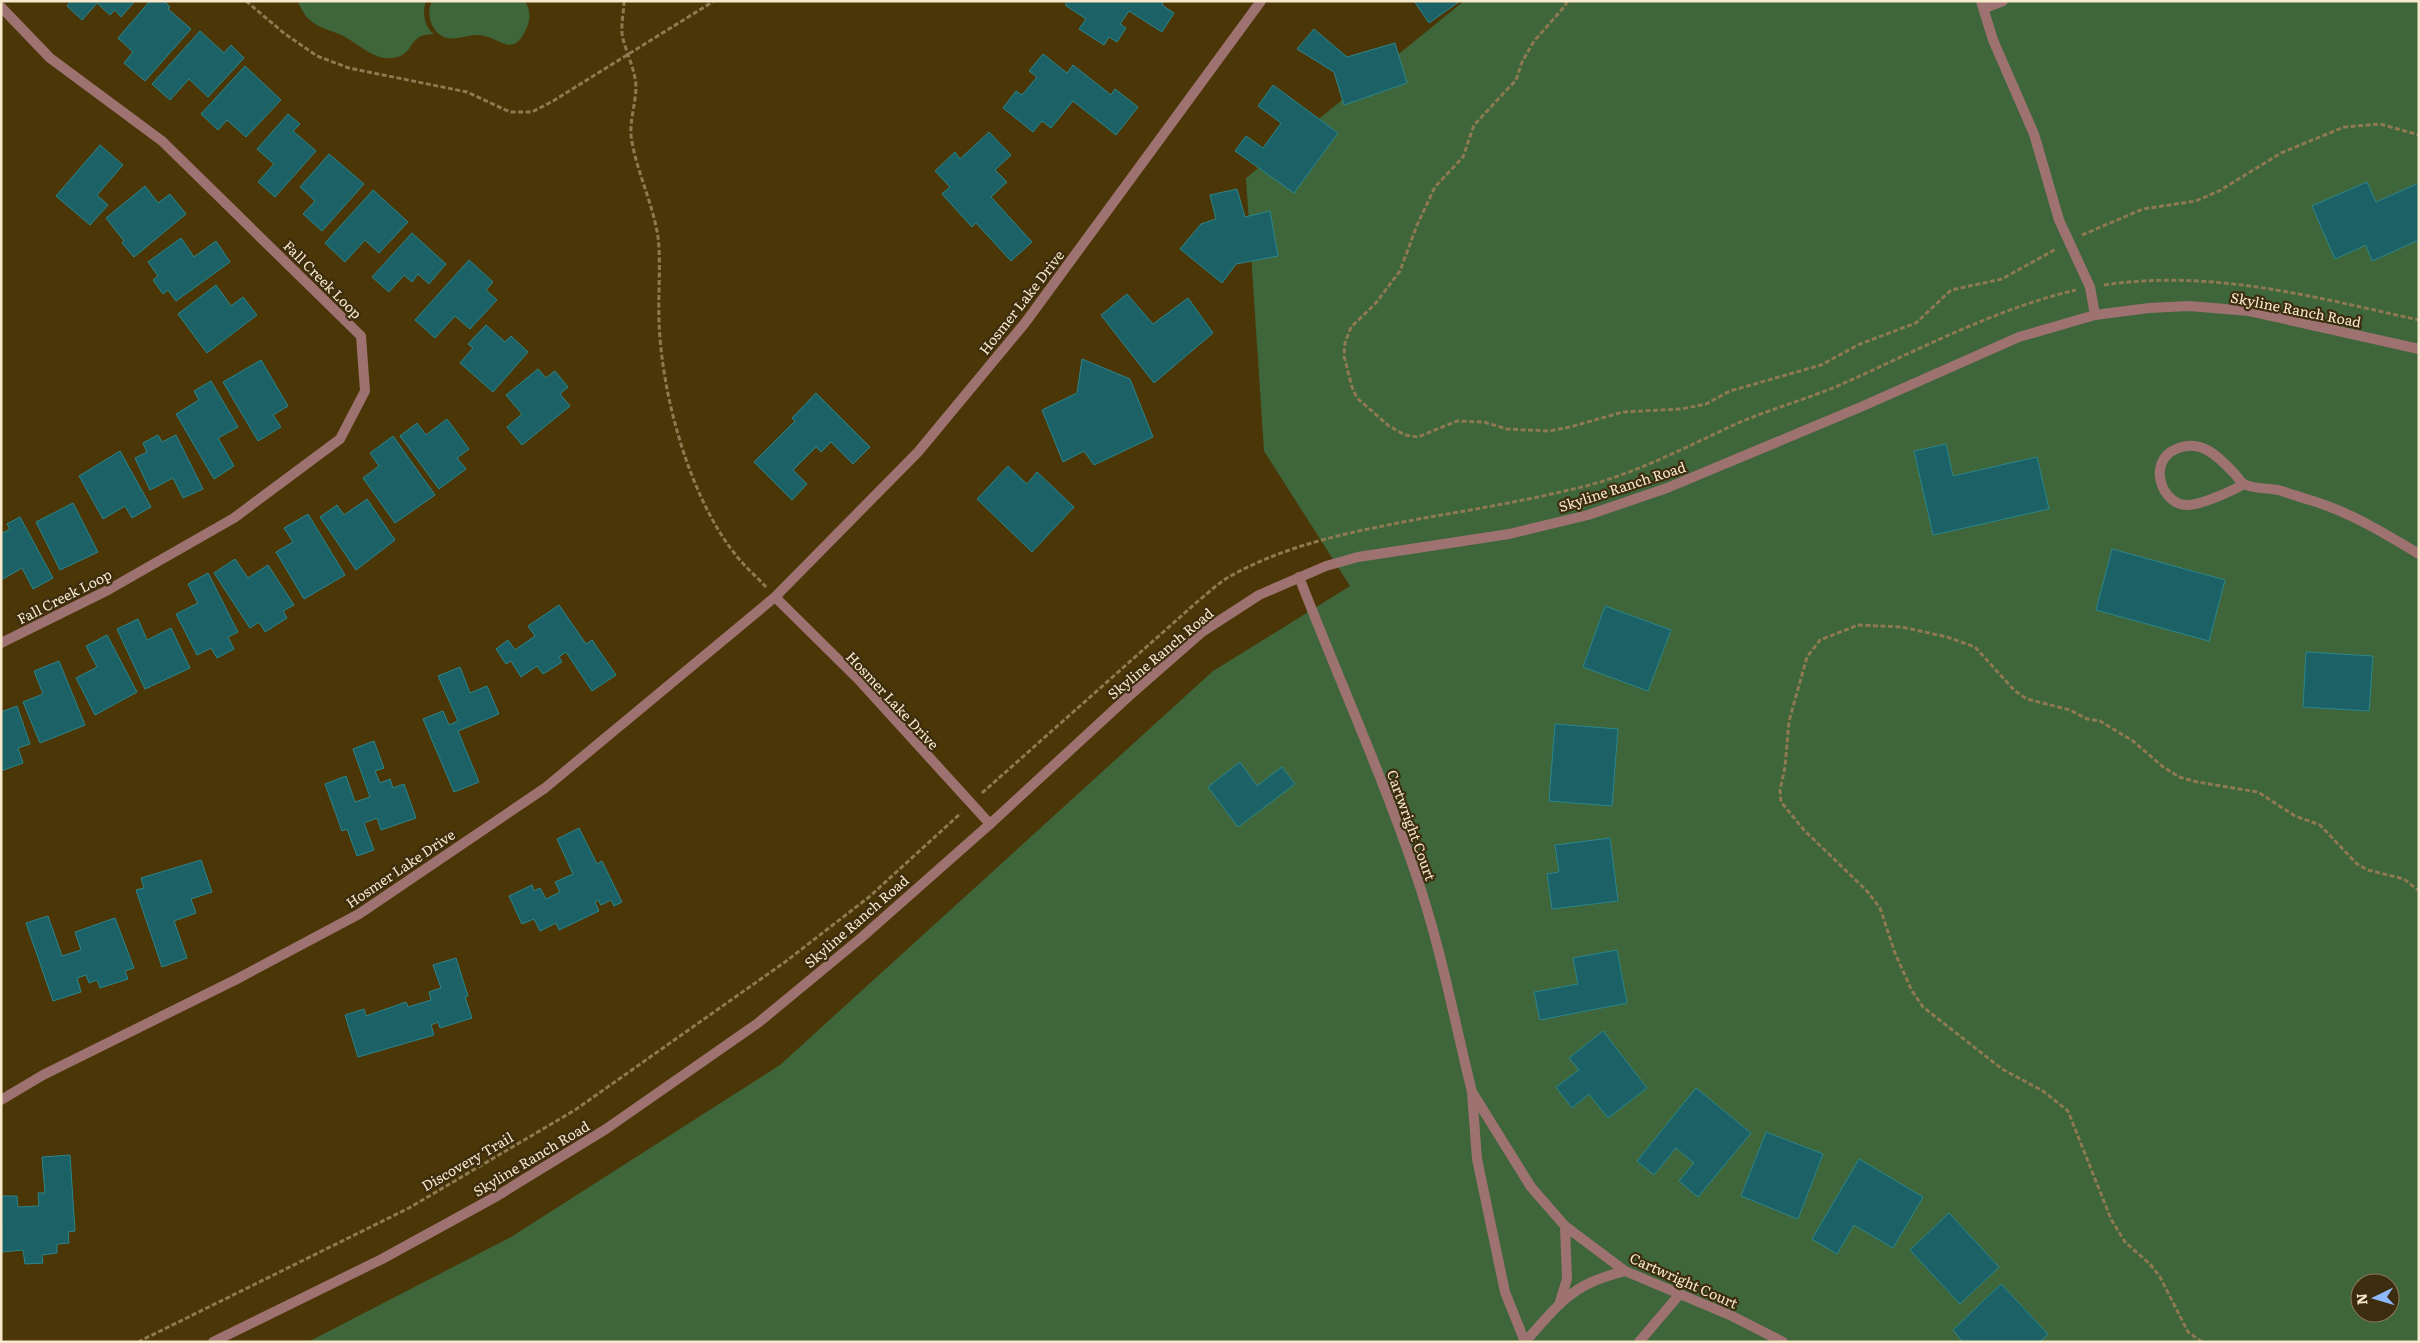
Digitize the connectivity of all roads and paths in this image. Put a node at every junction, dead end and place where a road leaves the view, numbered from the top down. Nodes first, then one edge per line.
1 (246, 1) edge
2 (624, 1) edge
3 (714, 1) edge
4 (1261, 1) edge
5 (1567, 1) edge
6 (2004, 1) edge
7 (1983, 5) edge
8 (1, 7) edge
9 (629, 55) junction
10 (2419, 135) edge
11 (2070, 242) junction
12 (2095, 315) junction
13 (2419, 349) edge
14 (2244, 484) junction
15 (2419, 554) edge
16 (1299, 577) junction
17 (774, 597) junction
18 (1, 643) edge
19 (990, 824) junction
20 (2419, 891) edge
21 (785, 962) dead end
22 (1472, 1092) junction
23 (1, 1100) edge
24 (1565, 1226) junction
25 (1625, 1271) junction
26 (1679, 1295) junction
27 (1559, 1304) junction
28 (138, 1342) edge
29 (213, 1342) edge
30 (1525, 1342) edge
31 (1640, 1342) edge
32 (1783, 1342) edge
33 (2202, 1342) edge

1 - 9 path
2 - 9 path
3 - 9 path
4 - 17 street, Hosmer Lake Drive
5 - 11 path
6 - 7 street
7 - 11 street
8 - 18 street, Fall Creek Loop
9 - 17 path
10 - 11 path
11 - 12 street
12 - 13 street, Skyline Ranch Road
12 - 16 street, Skyline Ranch Road
14 - 14 street
14 - 15 street
16 - 19 street, Skyline Ranch Road
16 - 22 street, Cartwright Court
17 - 19 street, Hosmer Lake Drive
17 - 23 street, Hosmer Lake Drive
19 - 29 street, Skyline Ranch Road
20 - 33 path
21 - 28 path, Discovery Trail
22 - 24 street, Cartwright Court
22 - 30 street, Cartwright Court
24 - 25 street, Cartwright Court
24 - 27 street
25 - 26 street, Cartwright Court
25 - 27 street
26 - 31 street
26 - 32 street, Cartwright Court
27 - 30 street

